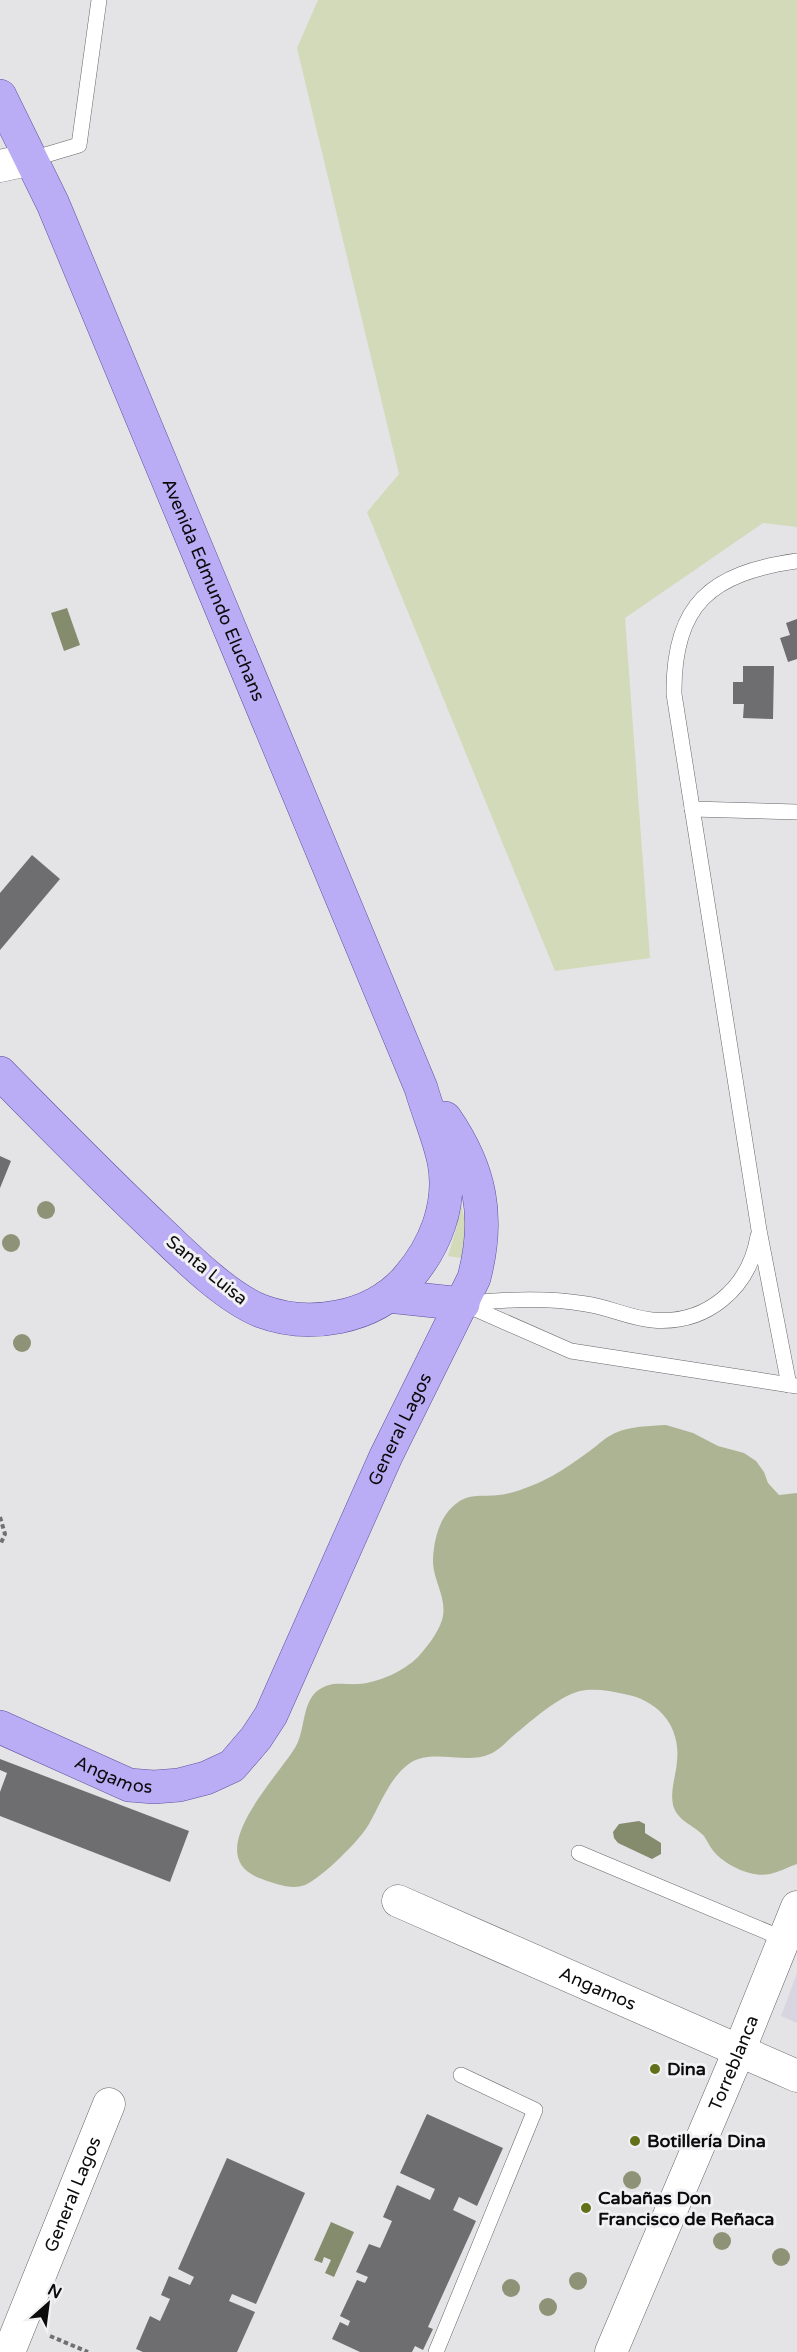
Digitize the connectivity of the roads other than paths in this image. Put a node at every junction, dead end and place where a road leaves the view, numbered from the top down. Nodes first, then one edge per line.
1 (99, 0) edge
2 (2, 104) edge
3 (32, 159) junction
4 (0, 166) edge
5 (797, 561) edge
6 (692, 809) junction
7 (797, 813) edge
8 (0, 1073) edge
9 (421, 1089) junction
10 (759, 1230) junction
11 (388, 1296) junction
12 (463, 1304) junction
13 (793, 1386) edge
14 (0, 1727) edge
15 (232, 1766) joint
16 (579, 1853) dead end
17 (398, 1901) dead end
18 (797, 1907) edge
19 (784, 1939) junction
20 (739, 2051) junction
21 (461, 2075) dead end
22 (797, 2076) edge
23 (109, 2104) dead end
24 (9, 2352) edge
25 (436, 2352) edge
26 (611, 2352) edge

1 - 3 lane
2 - 3 main road, Avenida Edmundo Eluchans
3 - 4 street
3 - 9 main road, Avenida Edmundo Eluchans
5 - 6 lane
6 - 7 lane
6 - 10 lane
8 - 11 main road, Santa Luisa
9 - 11 main road, Santa Luisa
9 - 12 main road, General Lagos
10 - 12 lane
10 - 13 lane
11 - 12 main road
12 - 13 lane
12 - 15 main road, General Lagos
14 - 15 main road, Angamos
16 - 19 lane
17 - 20 street, Angamos
18 - 19 street, Torreblanca
19 - 20 street, Torreblanca
20 - 22 street, Angamos
20 - 26 street, Torreblanca
21 - 25 lane
23 - 24 street, General Lagos

